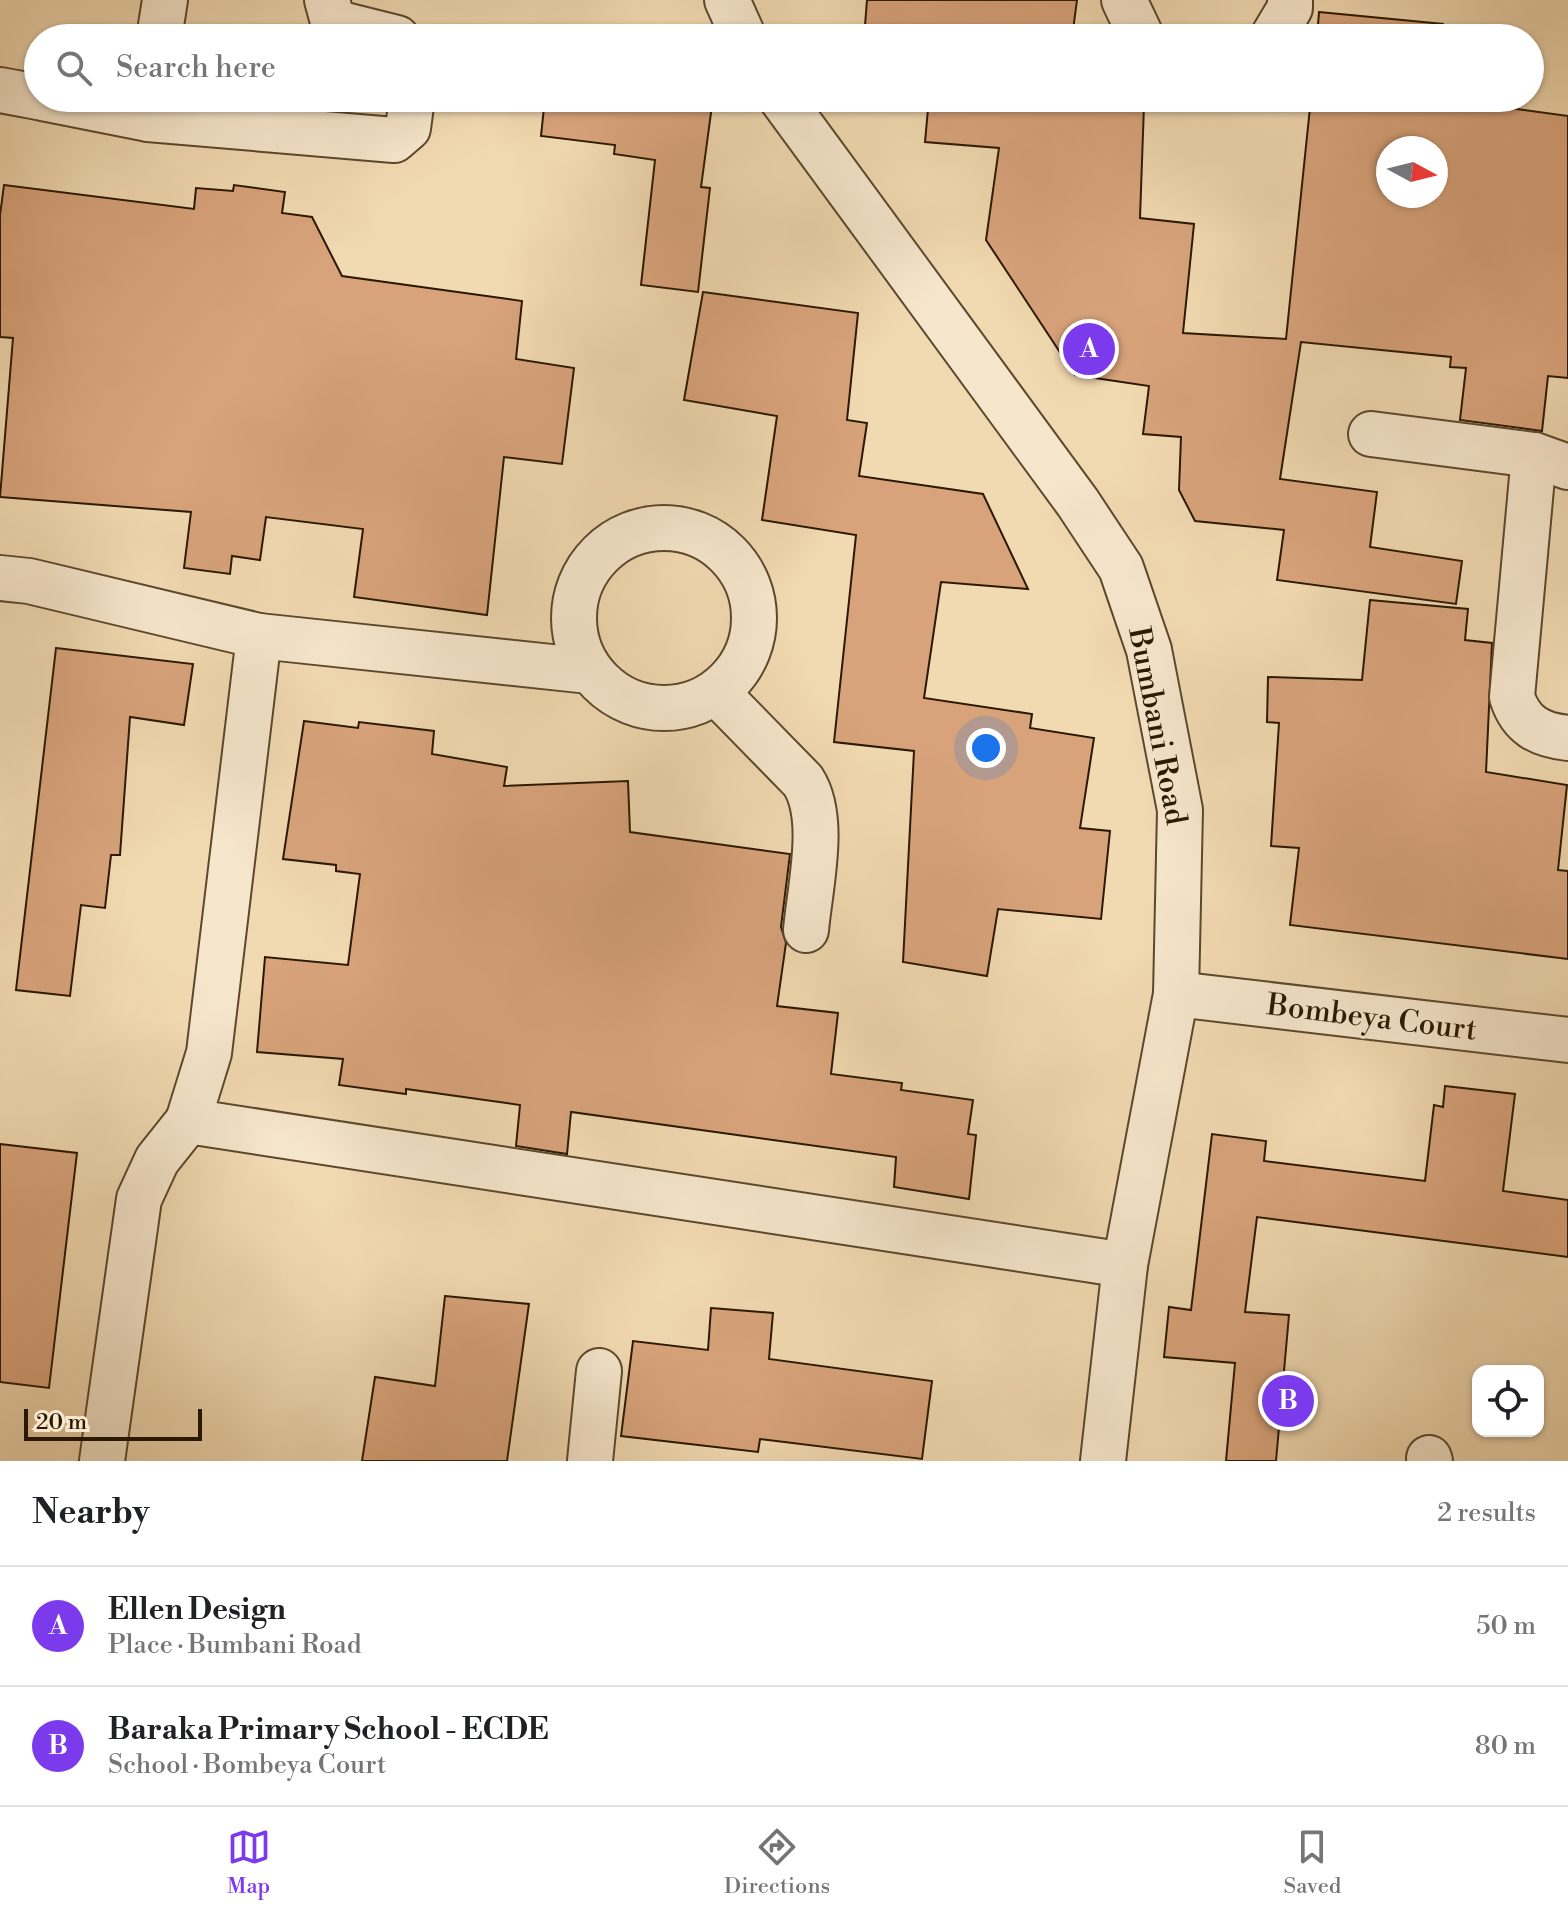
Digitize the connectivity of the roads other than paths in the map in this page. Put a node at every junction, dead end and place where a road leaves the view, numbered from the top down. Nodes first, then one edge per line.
1 (165, 0) edge
2 (327, 0) edge
3 (727, 0) edge
4 (1124, 0) edge
5 (1290, 0) edge
6 (161, 24) edge
7 (341, 24) edge
8 (738, 24) edge
9 (1135, 24) edge
10 (1280, 24) edge
11 (0, 90) edge
12 (24, 95) edge
13 (180, 112) edge
14 (410, 112) edge
15 (791, 112) edge
16 (1371, 434) dead end
17 (1551, 461) edge
18 (0, 578) edge
19 (259, 636) junction
20 (589, 671) junction
21 (717, 693) junction
22 (1568, 738) edge
23 (806, 930) dead end
24 (1176, 994) junction
25 (1568, 1040) edge
26 (188, 1121) junction
27 (1125, 1265) junction
28 (599, 1371) dead end
29 (102, 1461) edge
30 (590, 1461) edge
31 (1103, 1461) edge

1 - 6 street
2 - 7 street
3 - 8 street
4 - 9 street
5 - 10 street
11 - 12 street
13 - 14 street
15 - 24 street, Bumbani Road
16 - 17 street
17 - 22 street
18 - 19 street
19 - 20 street
19 - 26 street
20 - 21 street
20 - 21 street
21 - 23 street
24 - 25 street, Bombeya Court
24 - 27 street, Bumbani Road
26 - 27 street
26 - 29 street
27 - 31 street, Bumbani Road
28 - 30 street

